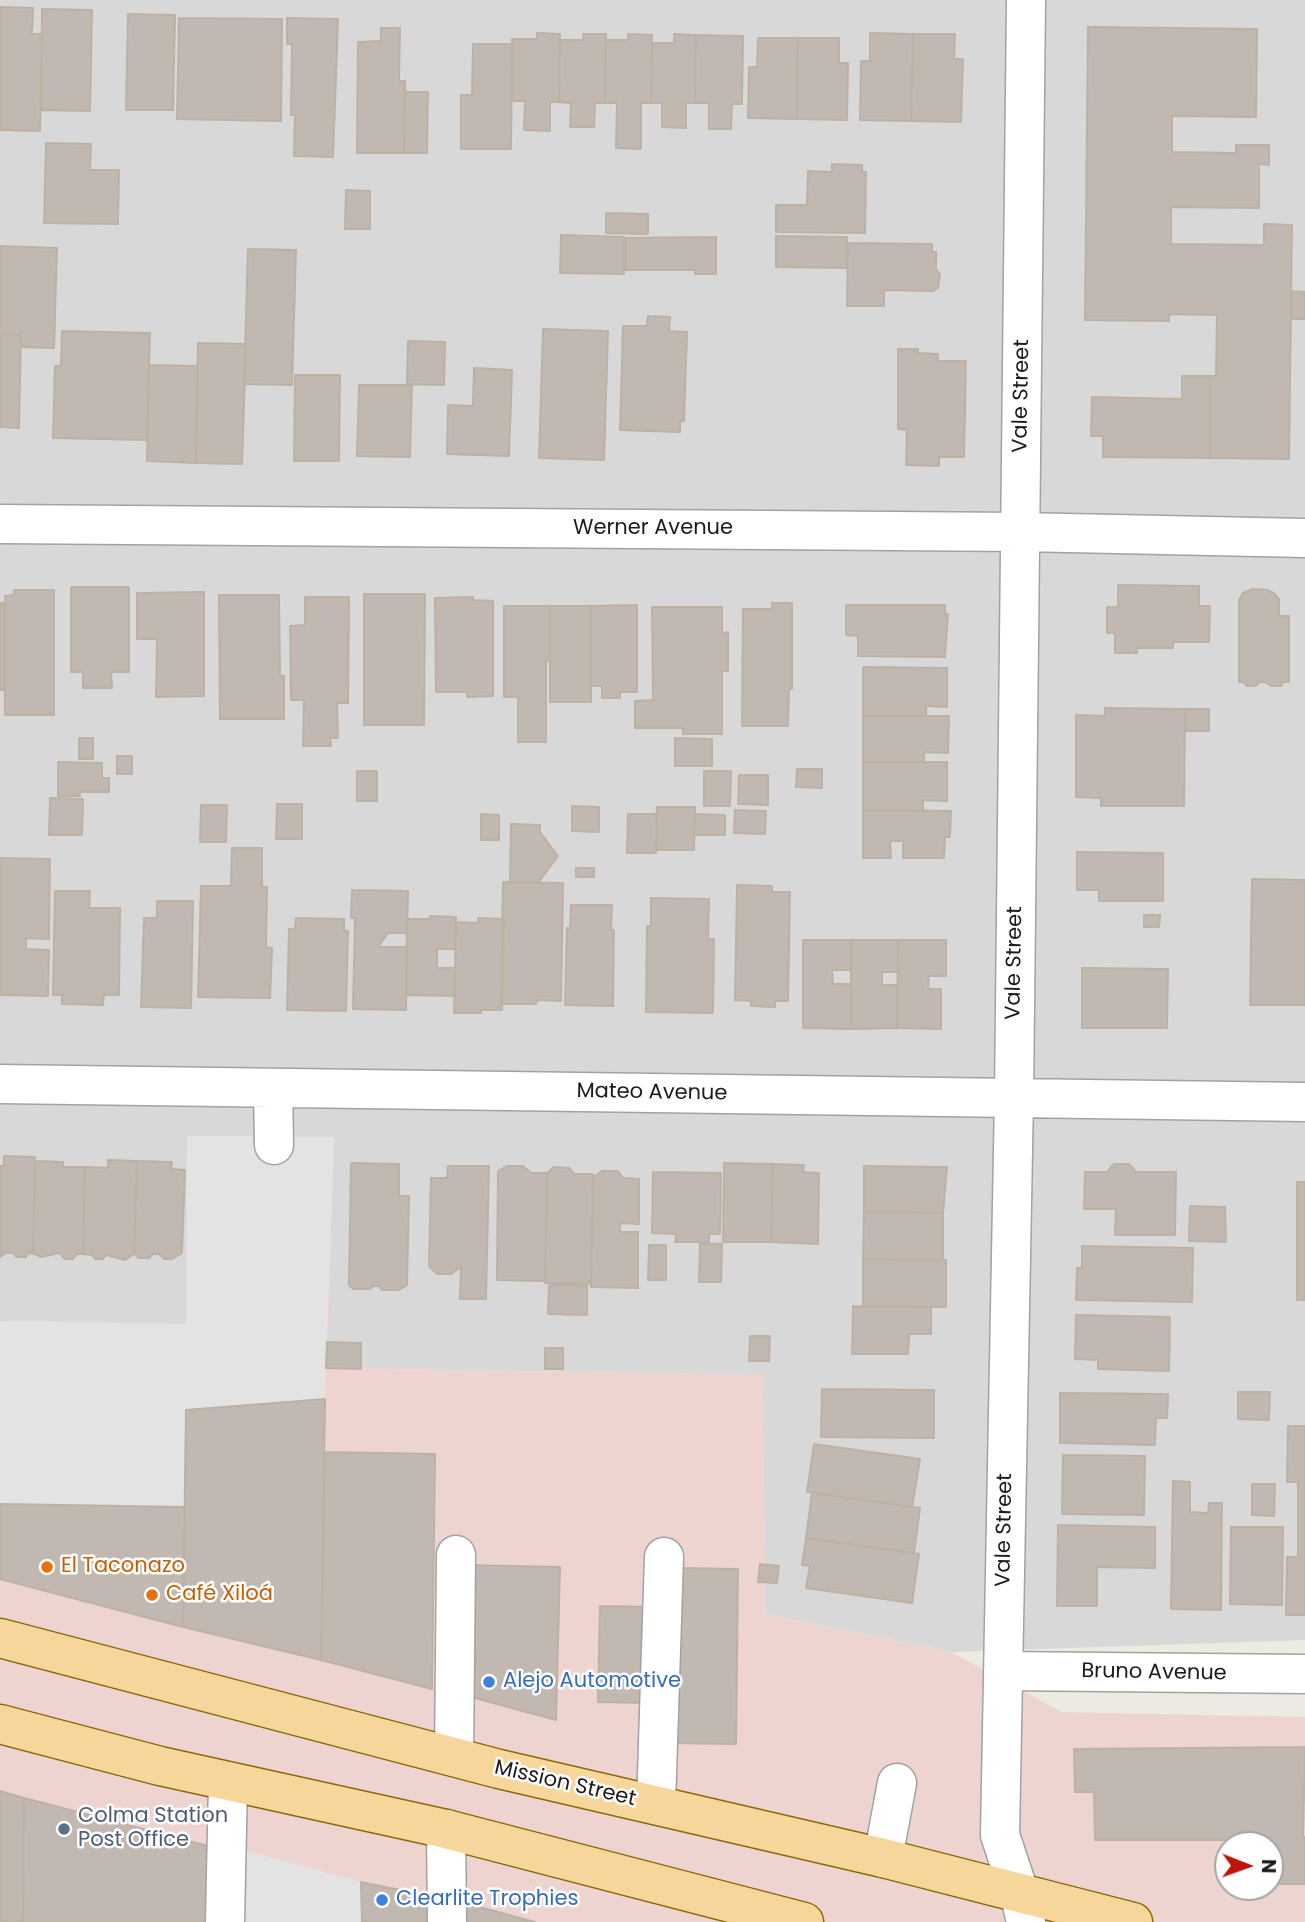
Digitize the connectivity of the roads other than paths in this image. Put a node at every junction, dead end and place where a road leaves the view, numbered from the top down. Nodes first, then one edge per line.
1 (1026, 0) edge
2 (0, 524) edge
3 (1020, 532) junction
4 (1305, 538) edge
5 (0, 1084) edge
6 (273, 1088) junction
7 (1014, 1098) junction
8 (1305, 1102) edge
9 (274, 1145) dead end
10 (456, 1555) dead end
11 (664, 1557) dead end
12 (0, 1639) edge
13 (1003, 1671) junction
14 (1305, 1674) edge
15 (0, 1724) edge
16 (454, 1757) junction
17 (228, 1782) junction
18 (897, 1783) dead end
19 (656, 1805) junction
20 (446, 1829) junction
21 (883, 1857) junction
22 (1023, 1907) edge
23 (225, 1922) edge
24 (447, 1922) edge
25 (804, 1922) edge
26 (1133, 1922) edge

1 - 3 street, Vale Street
2 - 3 street, Werner Avenue
3 - 4 street, Werner Avenue
3 - 7 street, Vale Street
5 - 6 street, Mateo Avenue
6 - 7 street, Mateo Avenue
6 - 9 street
7 - 8 street, Mateo Avenue
7 - 13 street, Vale Street
10 - 16 street
11 - 19 street
12 - 16 main road, Mission Street
13 - 14 street, Bruno Avenue
13 - 22 street, Vale Street
15 - 17 main road
16 - 19 main road, Mission Street
17 - 20 main road
17 - 23 street
18 - 21 street
19 - 21 main road, Mission Street
20 - 24 street
20 - 25 main road
21 - 22 main road, Mission Street
22 - 26 main road, Mission Street

